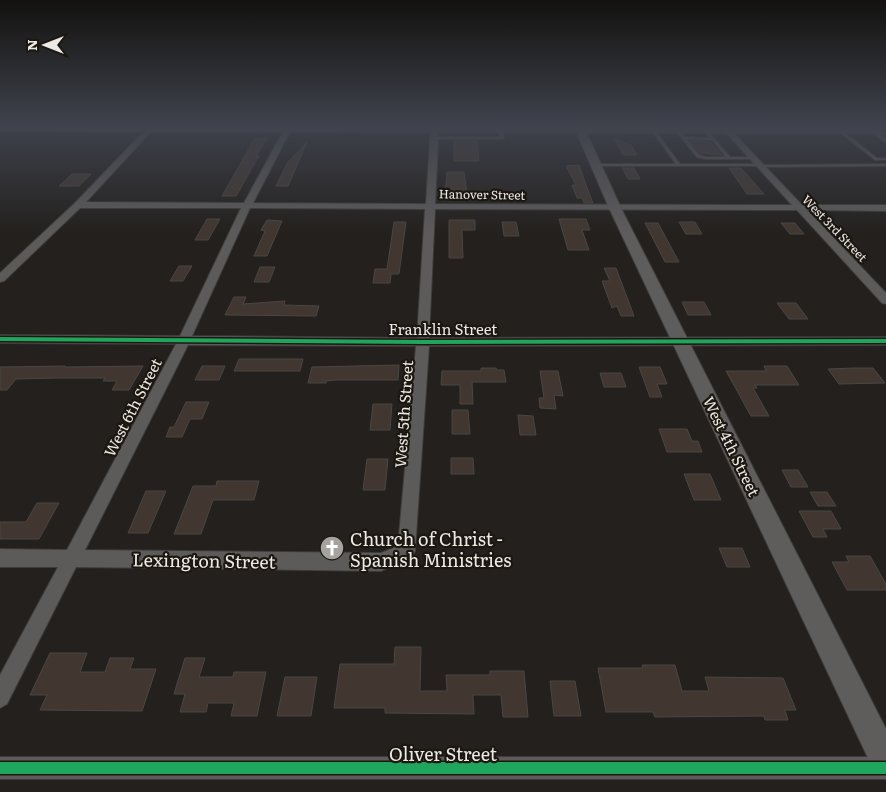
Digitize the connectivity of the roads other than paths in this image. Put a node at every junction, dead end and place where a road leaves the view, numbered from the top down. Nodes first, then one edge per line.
1 (120, 161) edge
2 (272, 161) edge
3 (432, 161) edge
4 (594, 161) edge
5 (677, 161) edge
6 (746, 161) edge
7 (757, 163) junction
8 (596, 165) junction
9 (679, 165) junction
10 (886, 165) edge
11 (78, 205) junction
12 (248, 206) junction
13 (428, 206) junction
14 (615, 208) junction
15 (798, 208) junction
16 (886, 208) edge
17 (0, 280) edge
18 (886, 300) edge
19 (0, 339) edge
20 (184, 341) junction
21 (681, 341) junction
22 (886, 341) edge
23 (422, 342) junction
24 (406, 551) joint
25 (0, 558) edge
26 (72, 558) junction
27 (0, 697) edge
28 (886, 762) edge
29 (0, 768) edge
30 (886, 768) edge

1 - 11 street
2 - 12 street, West 6th Street
3 - 13 street, West 5th Street
4 - 8 main road, West 4th Street
5 - 9 lane
6 - 7 lane
7 - 9 lane
7 - 10 lane
7 - 15 street, West 3rd Street
8 - 9 lane
8 - 14 main road, West 4th Street
11 - 12 street, Hanover Street
11 - 17 street
12 - 13 street, Hanover Street
12 - 20 street, West 6th Street
13 - 14 street, Hanover Street
13 - 23 street, West 5th Street
14 - 15 street, Hanover Street
14 - 21 main road, West 4th Street
15 - 16 street, Hanover Street
15 - 18 street, West 3rd Street
19 - 20 street, Franklin Street
20 - 23 street, Franklin Street
20 - 26 street, West 6th Street
21 - 22 street, Franklin Street
21 - 23 street, Franklin Street
21 - 28 main road, West 4th Street
23 - 24 street, West 5th Street
24 - 26 street, Lexington Street
25 - 26 street, Lexington Street
26 - 27 street, West 6th Street
29 - 30 street, Oliver Street

